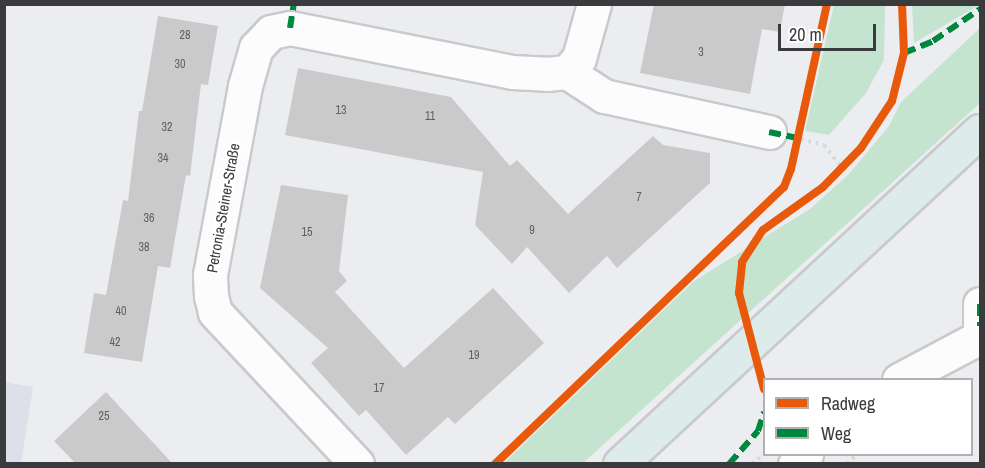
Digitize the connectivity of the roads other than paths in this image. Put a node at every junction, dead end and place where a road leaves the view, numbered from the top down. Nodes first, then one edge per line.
1 (594, 4) edge
2 (292, 16) edge
3 (567, 72) junction
4 (981, 131) edge
5 (783, 135) road end
6 (981, 304) edge
7 (981, 326) edge
8 (981, 337) edge
9 (903, 378) edge
10 (357, 464) edge
11 (620, 464) edge

1 - 3 street
2 - 3 street, Petronia-Steiner-Straße
2 - 10 street, Petronia-Steiner-Straße
3 - 5 street
4 - 11 main road
6 - 7 street
8 - 9 street

